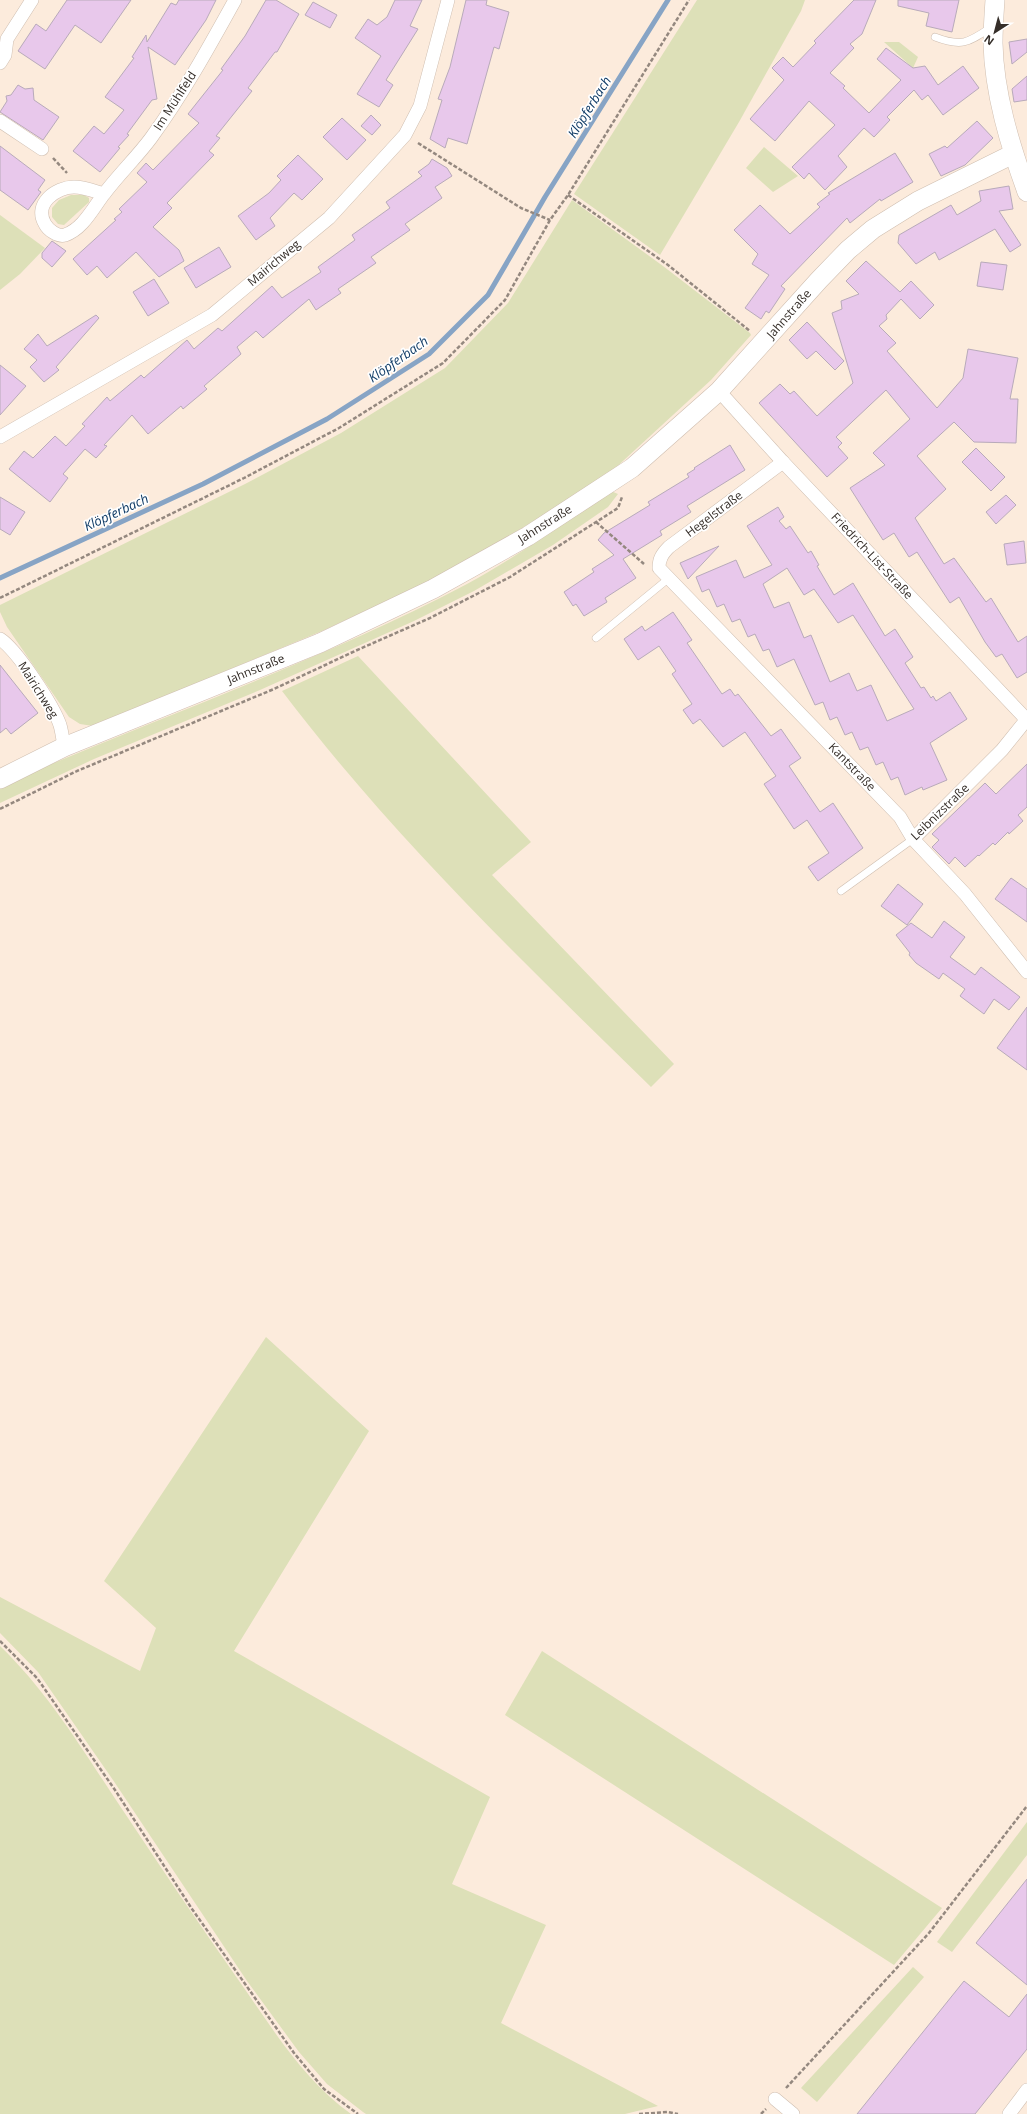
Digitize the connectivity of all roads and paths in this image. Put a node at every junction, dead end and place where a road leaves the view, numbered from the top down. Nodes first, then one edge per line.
1 (32, 0) edge
2 (235, 0) edge
3 (448, 0) edge
4 (689, 0) edge
5 (995, 0) edge
6 (994, 26) junction
7 (935, 37) dead end
8 (0, 63) edge
9 (0, 121) edge
10 (405, 135) junction
11 (42, 150) joint
12 (1013, 154) junction
13 (76, 187) junction
14 (1027, 192) edge
15 (104, 194) junction
16 (568, 195) junction
17 (550, 220) junction
18 (764, 342) junction
19 (719, 390) junction
20 (0, 438) edge
21 (783, 462) junction
22 (596, 522) dead end
23 (663, 574) junction
24 (0, 598) edge
25 (596, 638) dead end
26 (0, 639) edge
27 (1027, 719) edge
28 (64, 747) junction
29 (0, 779) edge
30 (913, 839) junction
31 (841, 892) dead end
32 (1027, 972) edge
33 (0, 1641) edge
34 (1027, 1806) edge
35 (1027, 2090) edge
36 (775, 2099) junction
37 (358, 2114) edge
38 (639, 2114) edge
39 (678, 2114) edge
40 (761, 2114) edge
41 (793, 2114) edge
42 (1009, 2114) edge

1 - 8 street
2 - 15 street, Im Mühlfeld
3 - 10 street, Mairichweg
4 - 16 path
5 - 6 street
6 - 7 lane
6 - 12 street
9 - 11 street
10 - 17 path
10 - 20 street, Mairichweg
11 - 13 path
12 - 14 street
12 - 18 street, Jahnstraße
13 - 15 street, Im Mühlfeld
13 - 15 street, Im Mühlfeld
16 - 17 path
16 - 18 path
17 - 24 path
18 - 19 street, Jahnstraße
19 - 21 street, Friedrich-List-Straße
19 - 28 street, Jahnstraße
21 - 23 street, Hegelstraße
21 - 27 street, Friedrich-List-Straße
22 - 23 path
23 - 25 lane, Hegelstraße
23 - 30 street, Kantstraße
26 - 28 street, Mairichweg
27 - 30 street, Leibnizstraße
28 - 29 street, Jahnstraße
30 - 31 lane, Leibnizstraße
30 - 32 street, Kantstraße
33 - 37 path
34 - 36 path
35 - 42 street
36 - 40 path
36 - 41 street
38 - 39 path

